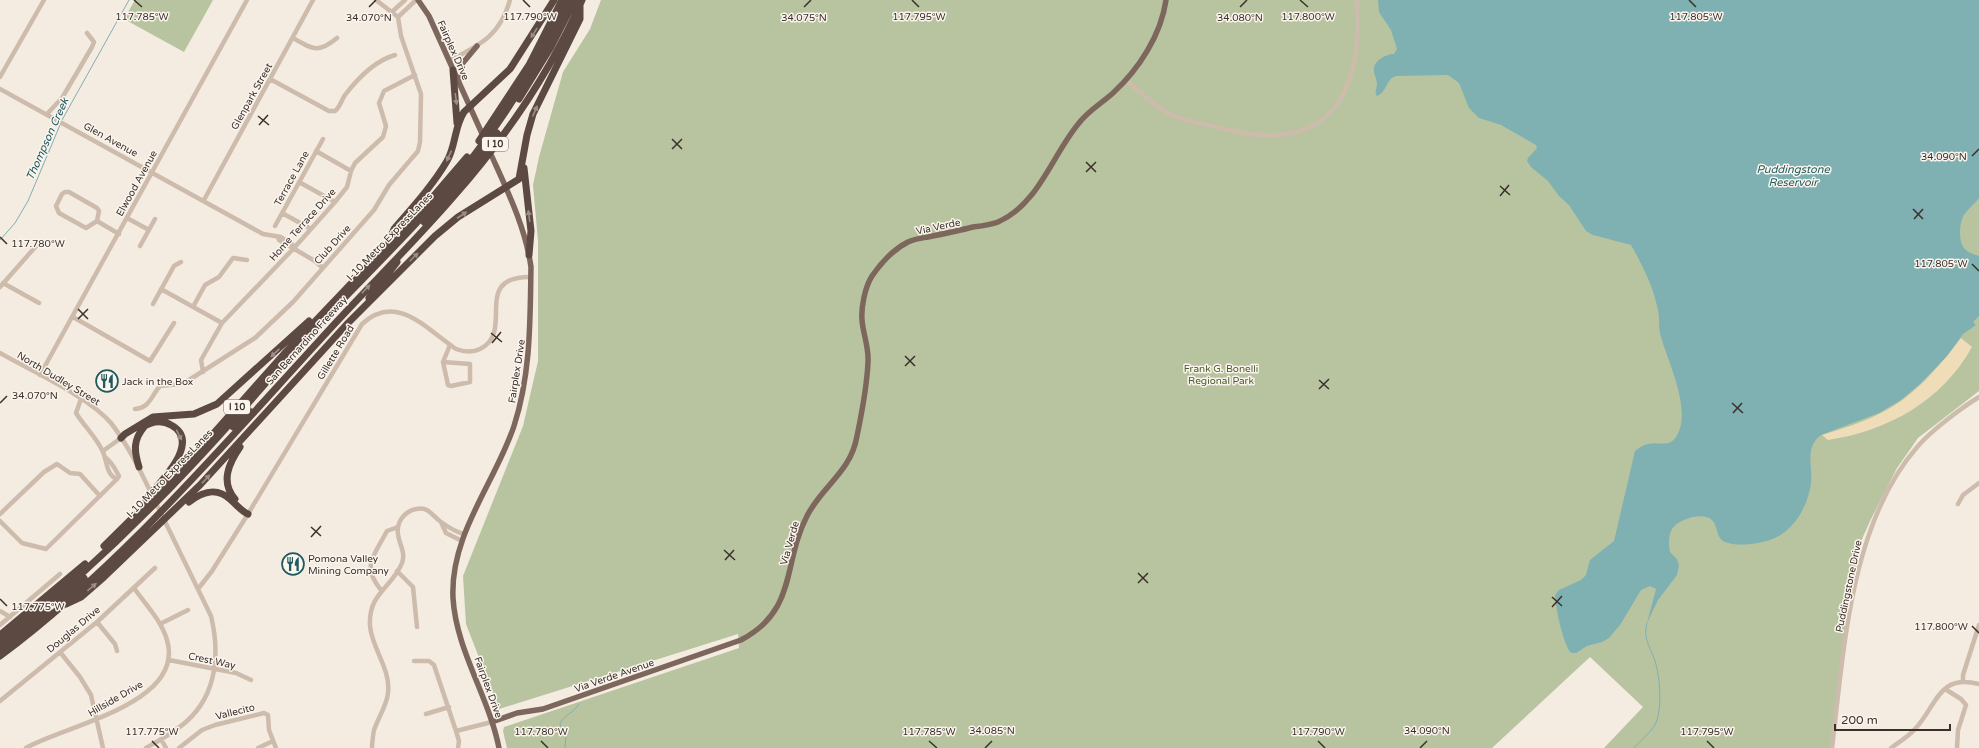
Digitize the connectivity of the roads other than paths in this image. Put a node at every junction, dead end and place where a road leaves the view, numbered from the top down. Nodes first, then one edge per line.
1 (44, 0) edge
2 (247, 0) edge
3 (313, 0) edge
4 (376, 0) edge
5 (405, 0) edge
6 (417, 0) edge
7 (510, 0) edge
8 (554, 0) edge
9 (562, 0) edge
10 (570, 0) edge
11 (1166, 0) edge
12 (1357, 0) edge
13 (579, 1) edge
14 (393, 11) junction
15 (398, 17) junction
16 (87, 33) dead end
17 (293, 38) junction
18 (337, 38) dead end
19 (477, 46) junction
20 (395, 55) dead end
21 (449, 61) junction
22 (452, 70) junction
23 (415, 75) junction
24 (0, 77) edge
25 (270, 79) junction
26 (1126, 80) junction
27 (458, 82) junction
28 (0, 89) edge
29 (469, 107) junction
30 (47, 114) junction
31 (457, 128) junction
32 (323, 139) dead end
33 (524, 148) junction
34 (316, 151) junction
35 (351, 171) junction
36 (152, 172) junction
37 (299, 182) junction
38 (505, 187) junction
39 (204, 200) junction
40 (335, 202) junction
41 (282, 213) junction
42 (127, 218) junction
43 (155, 219) dead end
44 (97, 221) junction
45 (275, 226) dead end
46 (427, 226) junction
47 (311, 229) junction
48 (149, 230) junction
49 (118, 234) junction
50 (37, 245) dead end
51 (388, 245) junction
52 (140, 246) dead end
53 (294, 248) junction
54 (529, 255) junction
55 (247, 260) dead end
56 (181, 262) dead end
57 (387, 267) junction
58 (323, 268) junction
59 (531, 278) junction
60 (2, 285) edge
61 (161, 289) junction
62 (345, 289) junction
63 (39, 303) dead end
64 (152, 304) dead end
65 (193, 307) junction
66 (73, 317) junction
67 (174, 323) dead end
68 (222, 323) junction
69 (347, 324) junction
70 (450, 345) junction
71 (0, 353) edge
72 (443, 362) junction
73 (202, 372) junction
74 (40, 376) junction
75 (1979, 397) edge
76 (81, 399) junction
77 (135, 409) dead end
78 (255, 411) junction
79 (257, 422) junction
80 (146, 425) junction
81 (122, 438) junction
82 (103, 450) junction
83 (105, 457) junction
84 (113, 466) junction
85 (139, 467) junction
86 (108, 469) junction
87 (117, 479) junction
88 (1979, 483) edge
89 (100, 496) junction
90 (1958, 504) dead end
91 (0, 514) edge
92 (248, 514) junction
93 (0, 521) edge
94 (128, 522) junction
95 (441, 522) junction
96 (158, 526) junction
97 (398, 527) junction
98 (451, 529) junction
99 (447, 534) junction
100 (464, 534) junction
101 (462, 541) junction
102 (155, 568) dead end
103 (397, 571) junction
104 (60, 574) dead end
105 (134, 588) junction
106 (198, 589) junction
107 (381, 590) junction
108 (59, 608) junction
109 (188, 610) dead end
110 (0, 611) edge
111 (10, 617) junction
112 (97, 622) junction
113 (160, 624) junction
114 (0, 625) edge
115 (1979, 625) edge
116 (417, 627) dead end
117 (0, 635) edge
118 (741, 640) joint
119 (0, 643) edge
120 (0, 649) edge
121 (117, 651) dead end
122 (60, 652) junction
123 (0, 656) edge
124 (169, 660) junction
125 (414, 661) dead end
126 (215, 668) junction
127 (251, 680) dead end
128 (1963, 681) junction
129 (1979, 684) edge
130 (1945, 688) junction
131 (0, 701) edge
132 (448, 707) junction
133 (426, 714) dead end
134 (98, 720) junction
135 (492, 722) junction
136 (456, 731) junction
137 (161, 739) junction
138 (273, 741) junction
139 (26, 748) edge
140 (103, 748) edge
141 (146, 748) edge
142 (166, 748) edge
143 (179, 748) edge
144 (258, 748) edge
145 (276, 748) edge
146 (372, 748) edge
147 (458, 748) edge
148 (499, 748) edge
149 (1832, 748) edge
150 (1891, 748) edge
151 (1957, 748) edge

1 - 24 street
2 - 36 street, Elwood Avenue
3 - 17 street, Glenpark Street
4 - 14 street
5 - 14 street
6 - 15 street
6 - 21 main road, Fairplex Drive
7 - 19 street
8 -> 29 highway
9 - 51 highway, San Bernardino Freeway / I 10
10 - 119 highway, I-10 Metro ExpressLanes
11 - 26 main road, Via Verde
12 - 26 street
33 -> 13 highway
13 - 46 highway, San Bernardino Freeway / I 10
13 - 57 highway, I-10 Metro ExpressLanes
14 - 15 street
15 - 23 street, Club Drive
16 - 30 street
17 - 18 street
17 - 25 street, Glenpark Street
19 - 21 street
19 - 27 main road
20 - 25 street
21 - 22 main road, Fairplex Drive
22 - 27 main road, Fairplex Drive
22 -> 31 highway
23 - 35 street, Home Terrace Drive
23 - 58 street, Club Drive
25 - 39 street, Glenpark Street
26 - 118 main road, Via Verde
27 - 29 main road, Fairplex Drive
28 - 30 street, Glen Avenue
29 - 31 highway
29 - 38 main road, Fairplex Drive
30 - 36 street, Glen Avenue
31 -> 51 highway
32 - 34 street, Terrace Lane
33 - 38 highway
54 -> 33 highway
34 - 35 street
34 - 37 street, Terrace Lane
35 - 40 street, Home Terrace Drive
36 - 39 street, Glen Avenue
36 - 42 street, Elwood Avenue
37 - 40 street
37 - 41 street, Terrace Lane
38 - 54 main road, Fairplex Drive
69 -> 38 highway
39 - 53 street, Glen Avenue
40 - 47 street, Home Terrace Drive
41 - 45 street, Terrace Lane
41 - 47 street
42 - 48 street
42 - 49 street, Elwood Avenue
43 - 48 street
44 - 44 street
44 - 49 street
46 - 57 highway, San Bernardino Freeway / I 10
46 - 69 highway
47 - 53 street, Home Terrace Drive
48 - 52 street
49 - 66 street, Elwood Avenue
50 - 60 street
51 - 62 highway, San Bernardino Freeway / I 10
53 - 58 street, Glen Avenue
53 - 68 street, Home Terrace Drive
54 - 59 main road, Fairplex Drive
55 - 65 street
56 - 61 street
78 -> 57 highway, San Bernardino Freeway / I 10
58 - 73 street, Club Drive
59 - 70 street, Gillette Road
59 - 100 main road, Fairplex Drive
60 - 63 street
61 - 64 street
61 - 65 street
62 -> 81 highway
62 - 94 highway, San Bernardino Freeway / I 10
65 - 68 street
66 - 67 street
66 - 74 street, Elwood Avenue
68 - 73 street, Home Terrace Drive
69 - 79 highway
70 - 72 street
70 - 92 street, Gillette Road
71 - 74 street, North Dudley Street
72 - 72 street
73 - 77 street, Club Drive
74 - 76 street, North Dudley Street
75 - 149 street, Puddingstone Drive
76 - 81 street, North Dudley Street
76 - 82 street
78 - 108 highway, San Bernardino Freeway / I 10
78 - 120 highway, I-10 Metro ExpressLanes
79 - 92 highway
96 -> 79 highway
80 - 81 highway
80 - 85 highway
80 -> 94 highway
81 - 82 street
81 - 85 street, North Dudley Street
82 - 83 street
83 - 84 street
83 - 86 street
84 - 86 street
84 - 87 street
85 - 106 street, North Dudley Street
86 - 87 street
87 - 89 street
88 - 90 street
89 - 91 street
89 - 93 street
92 - 96 highway
92 - 106 street, Gillette Road
94 - 117 highway, San Bernardino Freeway / I 10
95 - 97 street
95 - 98 street
95 - 99 street
108 -> 96 highway
97 - 103 street
97 - 107 street
98 - 99 street
98 - 100 street
99 - 101 street
100 - 101 main road, Fairplex Drive
101 - 135 main road, Fairplex Drive
102 - 105 street, Douglas Drive
103 - 107 street
103 - 116 street
104 - 111 street
105 - 112 street, Douglas Drive
105 - 113 street
106 - 126 street, North Dudley Street
107 - 146 street
108 - 123 highway, San Bernardino Freeway / I 10
109 - 113 street
110 - 111 street
111 - 114 street
112 - 121 street
112 - 122 street, Douglas Drive
113 - 124 street
115 - 128 street
118 - 135 main road, Via Verde Avenue
122 - 131 street, Douglas Drive
122 - 134 street
124 - 126 street, Crest Way
124 - 134 street, Hillside Drive
125 - 132 street
126 - 127 street, Crest Way
126 - 137 street, North Dudley Street
128 - 129 street
128 - 130 street
130 - 150 street
130 - 151 street
132 - 133 street
132 - 136 street
134 - 139 street, Hillside Drive
134 - 140 street
135 - 136 street
135 - 148 main road, Fairplex Drive
136 - 147 street
137 - 141 street, North Dudley Street
137 - 142 street
138 - 143 street, Vallecito
138 - 144 street
138 - 145 street, Vallecito

